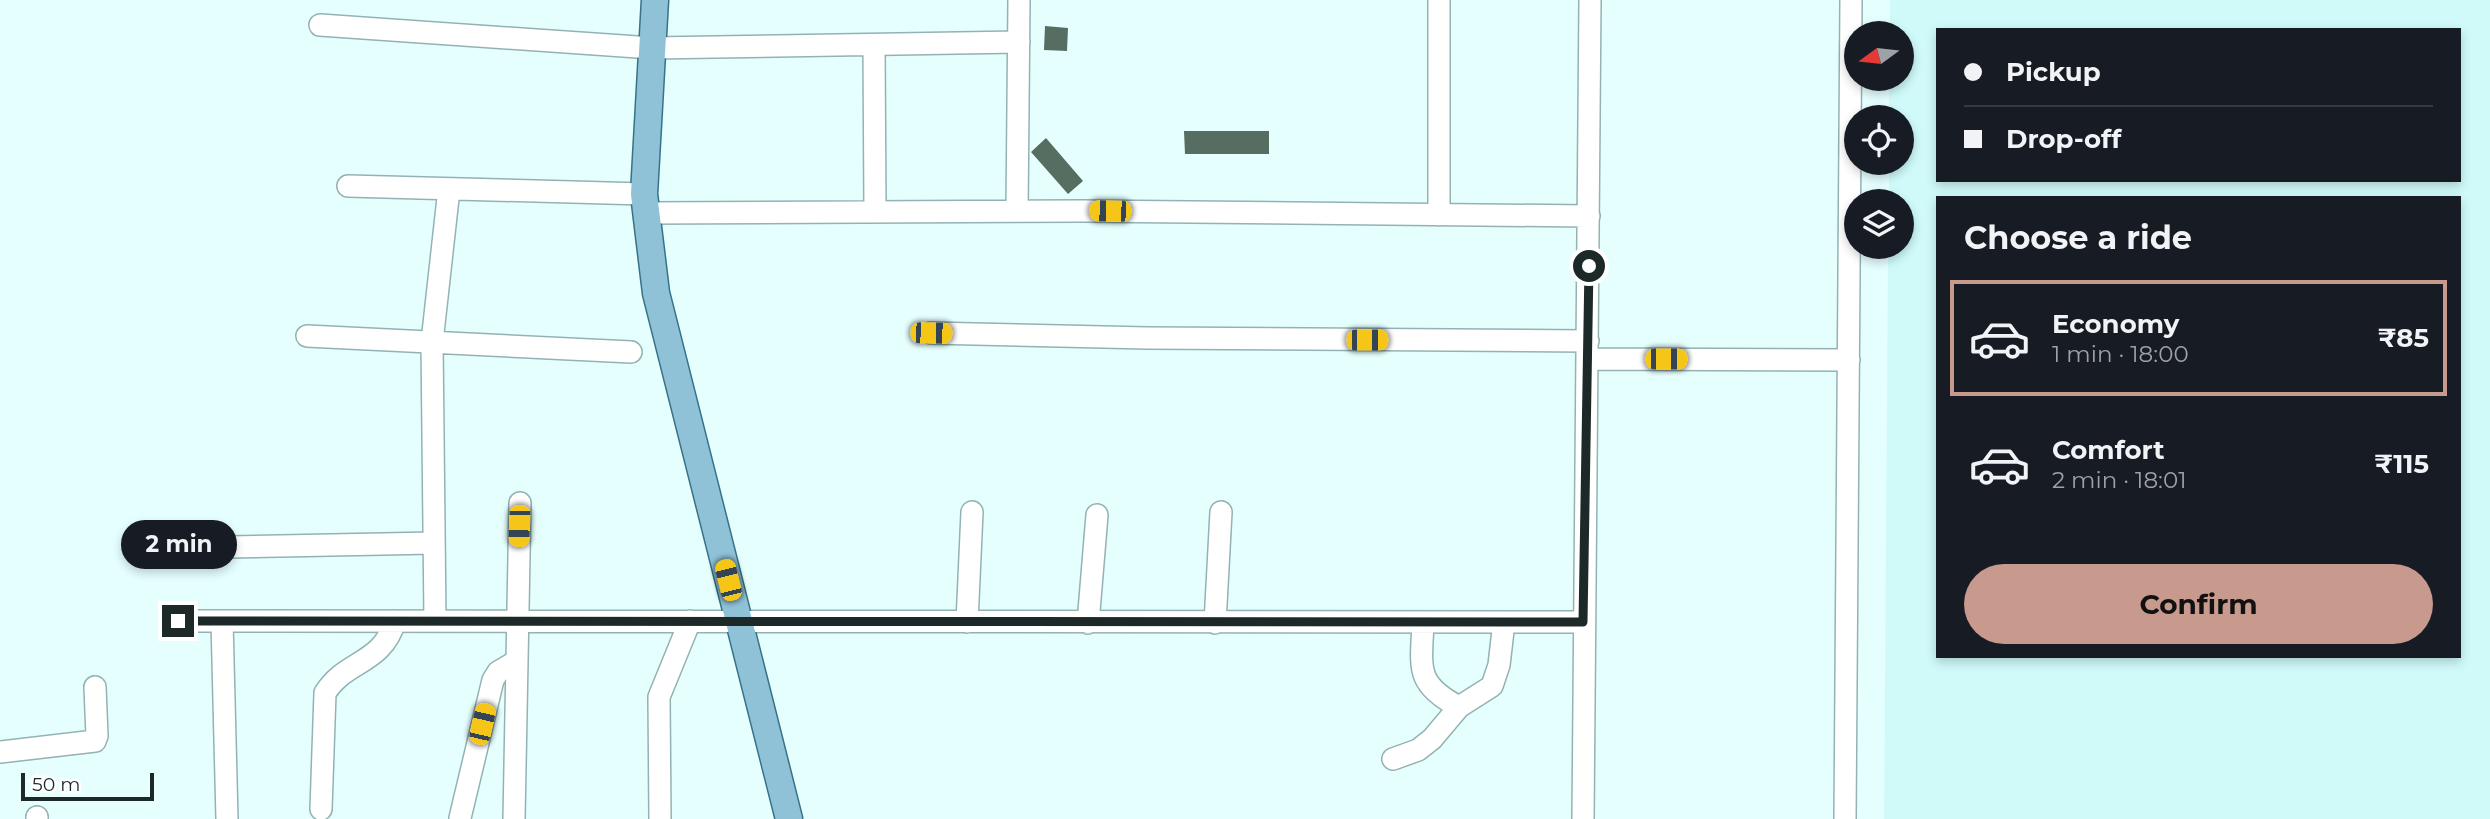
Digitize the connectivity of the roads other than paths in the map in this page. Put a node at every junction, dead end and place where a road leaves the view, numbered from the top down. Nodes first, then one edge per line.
1 (655, 0) edge
2 (1019, 0) edge
3 (1439, 0) edge
4 (1590, 0) edge
5 (1851, 0) edge
6 (320, 25) dead end
7 (1019, 42) junction
8 (874, 45) junction
9 (652, 48) junction
10 (348, 186) dead end
11 (449, 189) junction
12 (644, 204) junction
13 (1017, 211) junction
14 (875, 212) junction
15 (1439, 215) junction
16 (1590, 216) junction
17 (931, 333) dead end
18 (307, 336) dead end
19 (432, 342) junction
20 (1588, 350) junction
21 (631, 352) dead end
22 (1849, 360) junction
23 (520, 503) dead end
24 (972, 512) dead end
25 (1221, 512) dead end
26 (1097, 515) dead end
27 (435, 543) junction
28 (176, 548) dead end
29 (516, 619) junction
30 (178, 621) dead end
31 (222, 621) junction
32 (395, 621) junction
33 (435, 621) junction
34 (690, 621) junction
35 (738, 621) junction
36 (967, 622) junction
37 (1088, 622) junction
38 (1504, 622) junction
39 (1583, 622) junction
40 (1215, 623) junction
41 (1423, 623) junction
42 (515, 662) junction
43 (95, 687) dead end
44 (1459, 707) junction
45 (0, 752) edge
46 (1393, 759) dead end
47 (321, 809) dead end
48 (460, 818) edge
49 (228, 819) edge
50 (514, 819) edge
51 (660, 819) edge
52 (789, 819) edge
53 (1583, 819) edge
54 (1845, 819) edge

1 - 9 main road
2 - 7 street
3 - 15 street
4 - 16 street
5 - 22 street
6 - 9 street
7 - 8 street
7 - 13 street
8 - 9 street
8 - 14 street
9 - 12 main road
10 - 11 street
11 - 12 street
11 - 19 street
12 - 14 street
12 - 35 main road
13 - 14 street
13 - 15 street
15 - 16 street
16 - 20 street
17 - 20 street
18 - 19 street
19 - 21 street
19 - 27 street
20 - 22 street
20 - 39 street
22 - 54 street
23 - 29 street
24 - 36 street
25 - 40 street
26 - 37 street
27 - 28 street
27 - 33 street
29 - 33 street
29 - 34 street
29 - 42 street
30 - 31 street
31 - 32 street
31 - 49 street
32 - 33 street
32 - 47 street
34 - 35 street
34 - 51 street
35 - 36 street
35 - 52 main road
36 - 37 street
37 - 40 street
38 - 39 street
38 - 41 street
38 - 44 street
39 - 53 street
40 - 41 street
41 - 44 street
42 - 48 street
42 - 50 street
43 - 45 street
44 - 46 street

